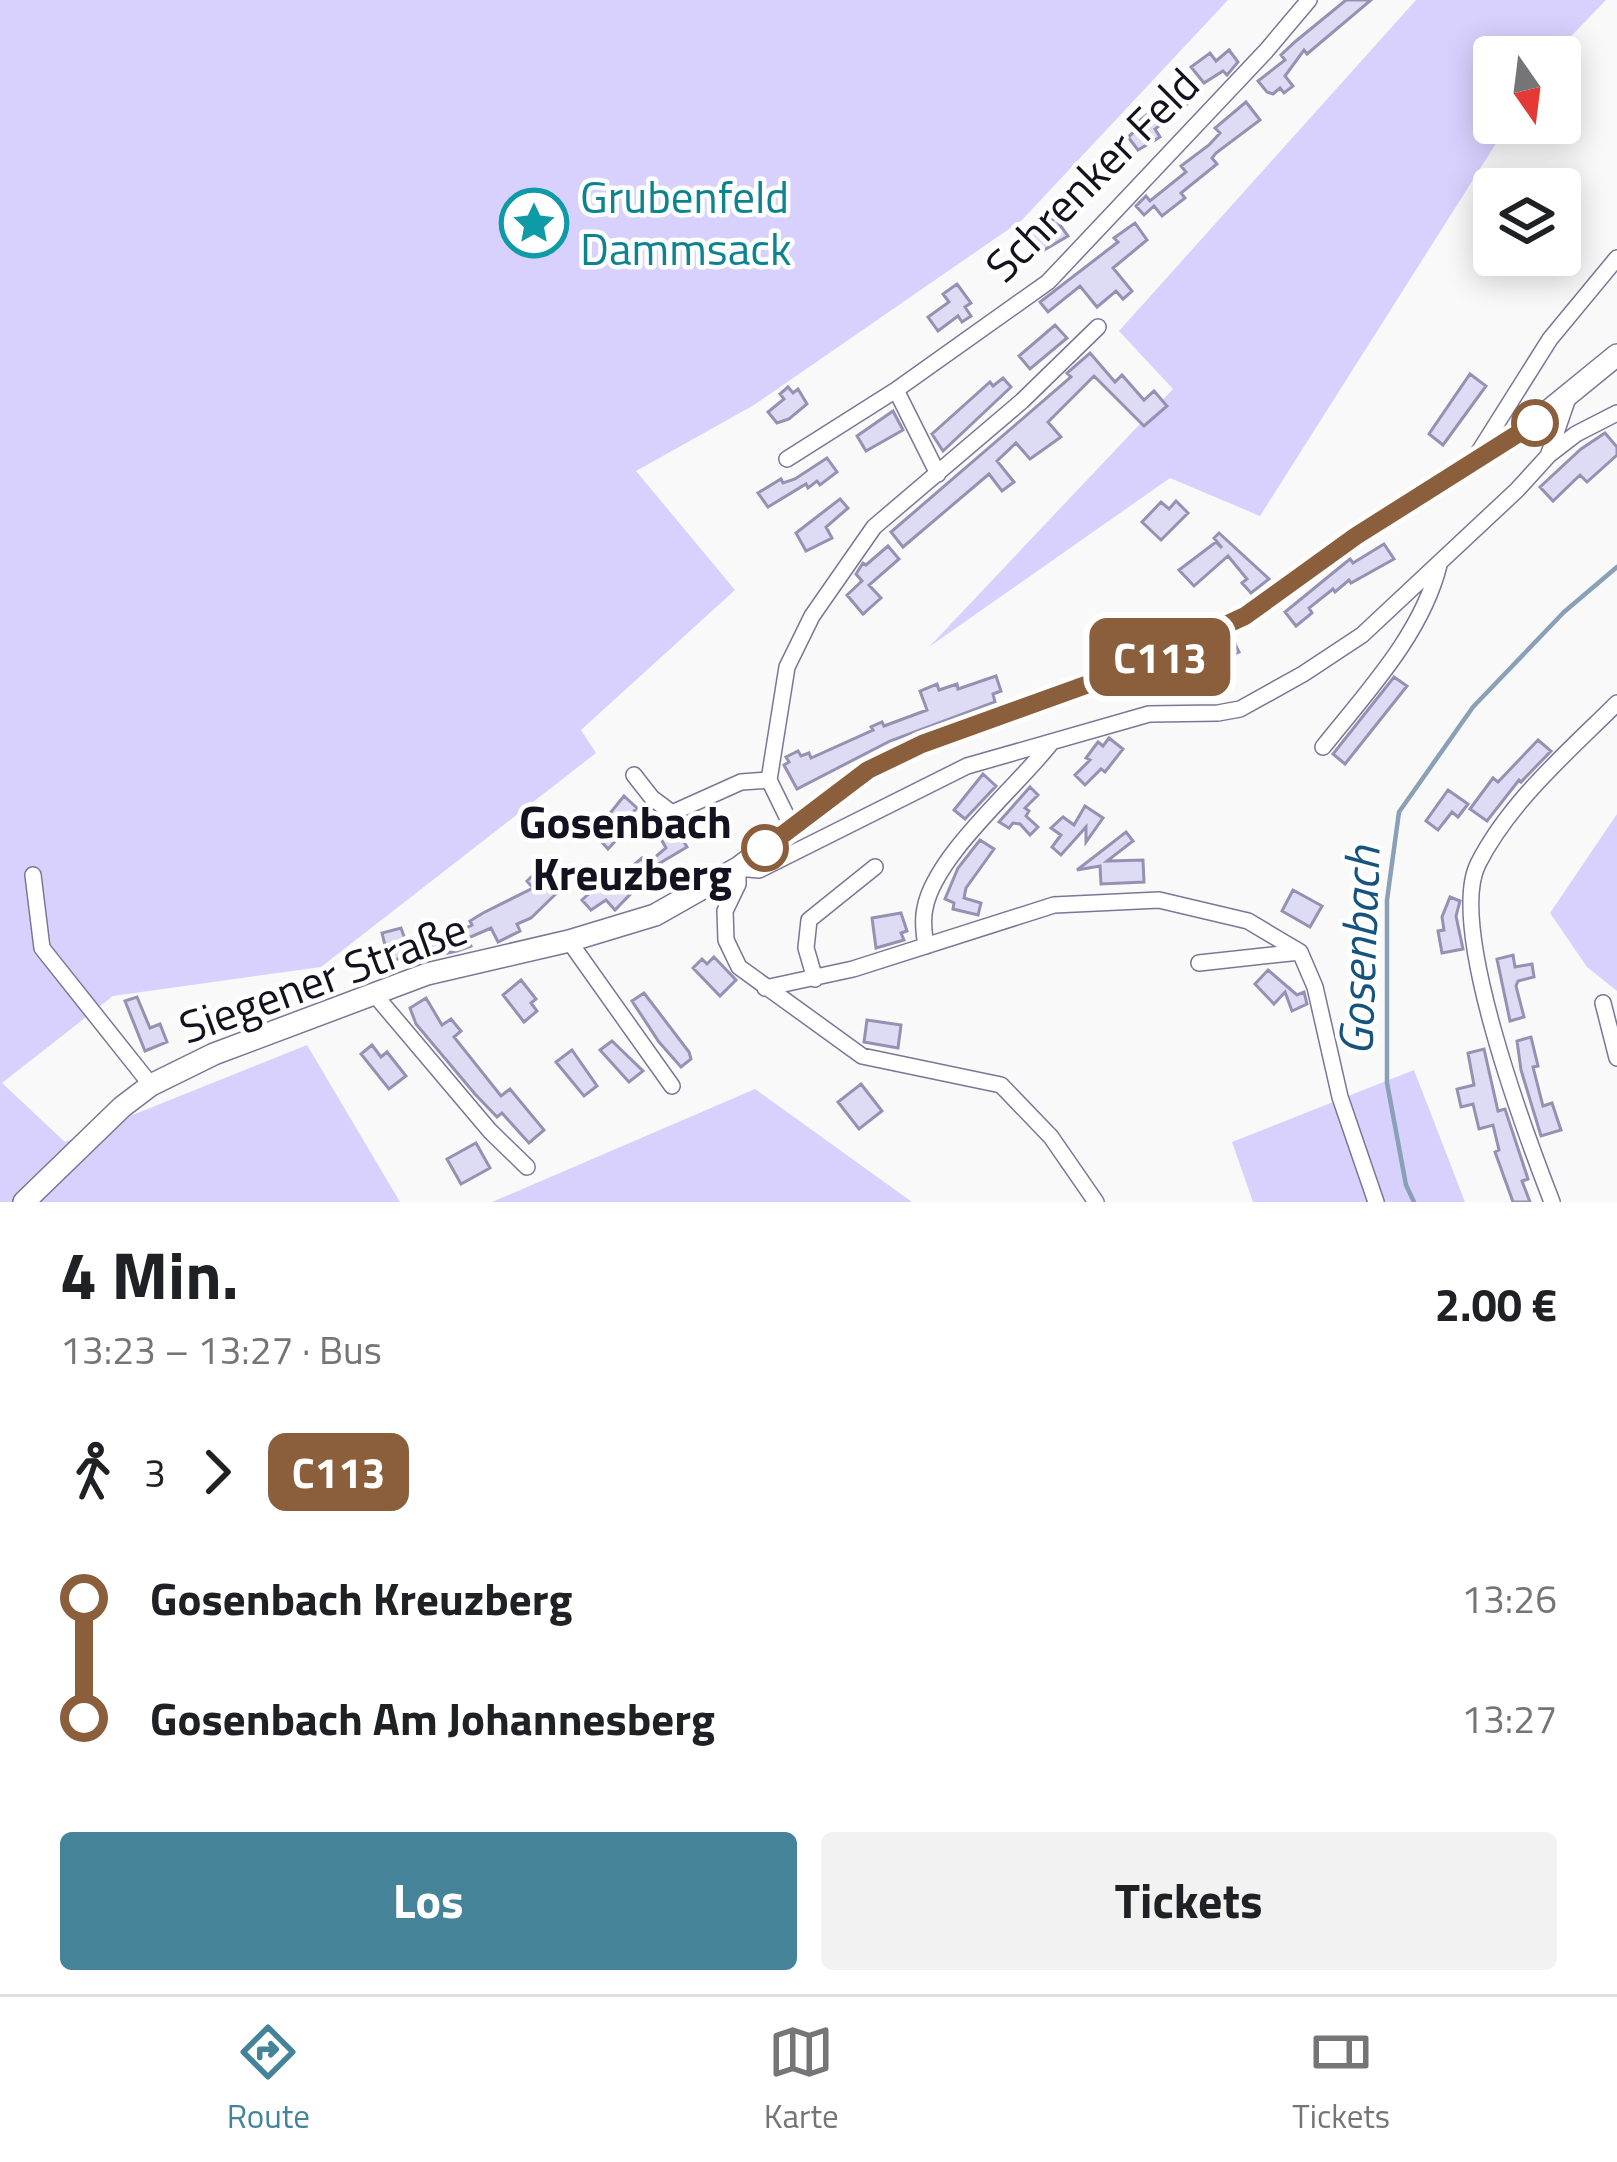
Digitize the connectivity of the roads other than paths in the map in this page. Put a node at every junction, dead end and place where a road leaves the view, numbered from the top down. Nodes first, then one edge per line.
1 (1309, 0) edge
2 (1617, 258) edge
3 (1098, 327) dead end
4 (1617, 355) edge
5 (896, 390) junction
6 (1568, 398) junction
7 (1617, 413) edge
8 (1548, 456) junction
9 (787, 459) dead end
10 (1470, 466) junction
11 (938, 474) junction
12 (1439, 562) junction
13 (1617, 703) edge
14 (1051, 743) junction
15 (1323, 747) dead end
16 (634, 775) dead end
17 (769, 780) junction
18 (792, 827) junction
19 (874, 867) dead end
20 (738, 868) junction
21 (33, 875) dead end
22 (569, 941) junction
23 (926, 946) junction
24 (1300, 952) junction
25 (1199, 963) dead end
26 (814, 979) junction
27 (765, 988) junction
28 (375, 995) junction
29 (1603, 1003) dead end
30 (1617, 1058) edge
31 (151, 1085) junction
32 (672, 1085) dead end
33 (527, 1167) dead end
34 (24, 1202) edge
35 (1096, 1202) edge
36 (1376, 1202) edge
37 (1552, 1202) edge

1 - 5 street, Schrenker Feld
2 - 10 street
3 - 11 street
4 - 6 main road, Siegener Straße
5 - 9 street, Schrenker Feld
5 - 11 street
6 - 8 street
6 - 10 main road, Siegener Straße
7 - 8 street
8 - 12 street
10 - 18 main road, Siegener Straße
11 - 17 street
12 - 14 street
12 - 15 street
13 - 37 street
14 - 20 street
14 - 23 street
16 - 17 street
17 - 18 street
18 - 20 main road, Siegener Straße
19 - 26 street
20 - 22 main road, Siegener Straße
20 - 27 street
21 - 31 street, Siegener Straße
22 - 28 main road, Siegener Straße
22 - 32 street
23 - 24 street
23 - 26 street
24 - 25 street
24 - 36 street
26 - 27 street
27 - 35 street
28 - 31 main road, Siegener Straße
28 - 33 street
29 - 30 street
31 - 34 main road

